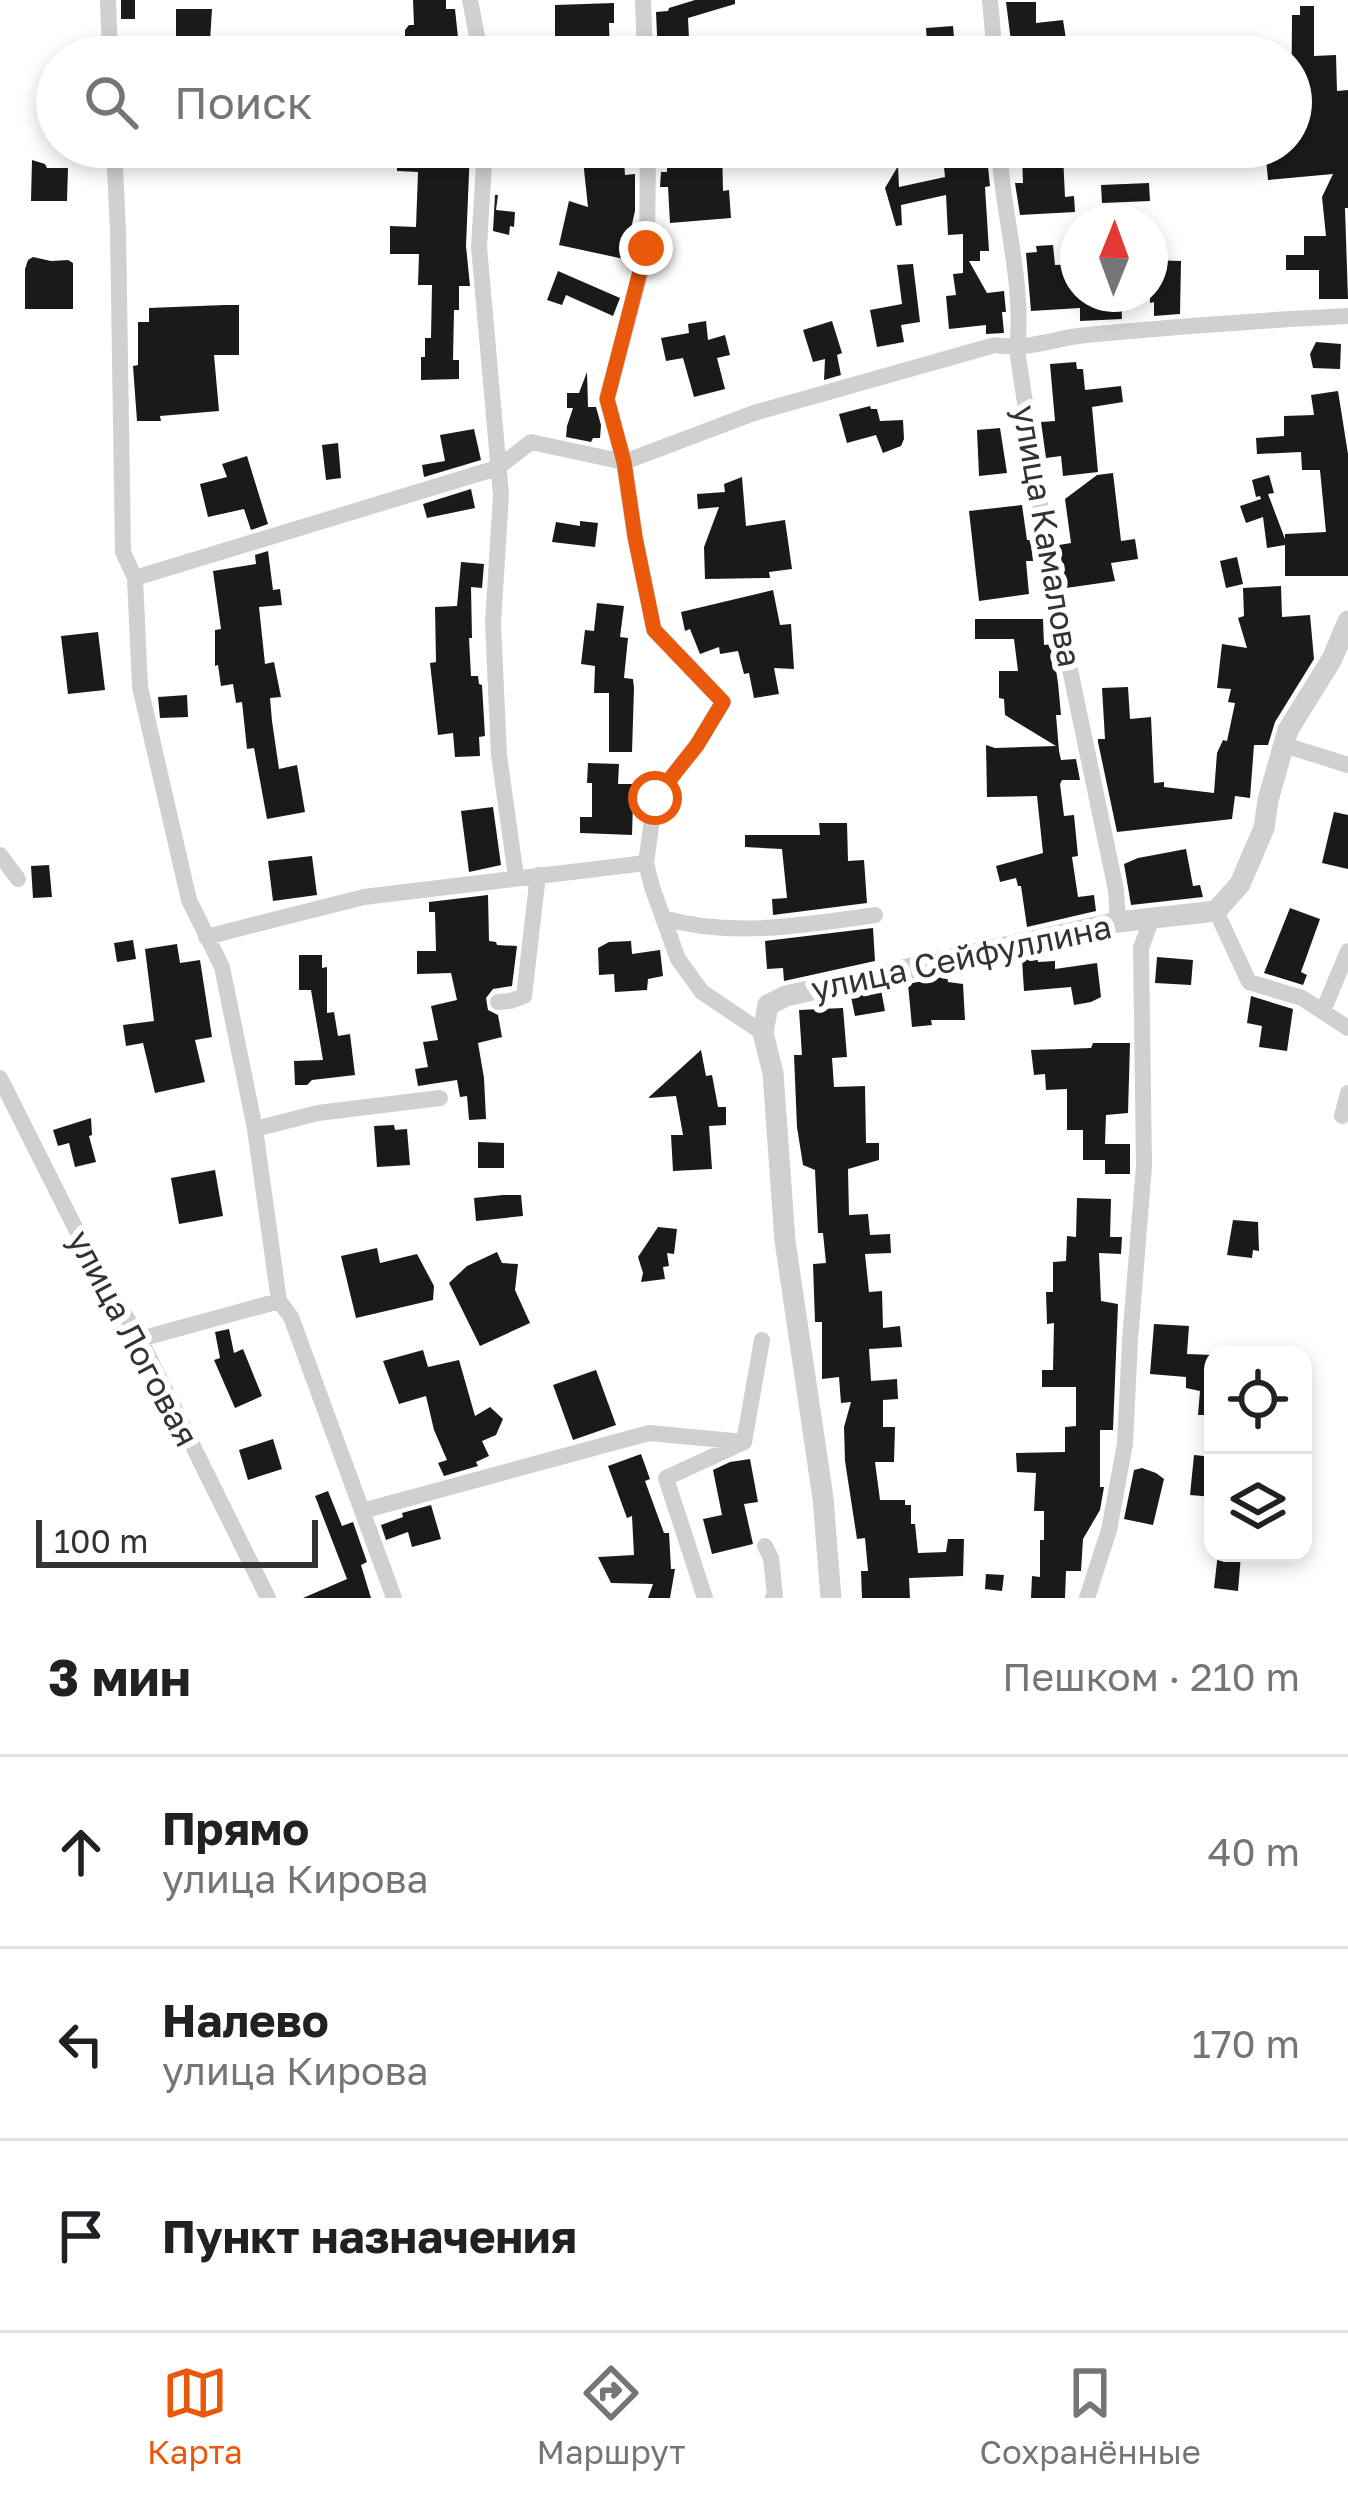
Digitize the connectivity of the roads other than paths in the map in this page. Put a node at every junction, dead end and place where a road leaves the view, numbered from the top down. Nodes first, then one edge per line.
1 (108, 0) edge
2 (470, 0) edge
3 (643, 0) edge
4 (990, 0) edge
5 (109, 36) edge
6 (477, 36) edge
7 (644, 36) edge
8 (993, 36) edge
9 (115, 168) edge
10 (484, 168) edge
11 (648, 168) edge
12 (1000, 168) edge
13 (1348, 316) edge
14 (1017, 350) junction
15 (624, 462) junction
16 (497, 468) junction
17 (135, 578) junction
18 (1348, 621) edge
19 (1284, 745) junction
20 (1348, 766) edge
21 (0, 854) edge
22 (646, 863) junction
23 (538, 875) junction
24 (516, 877) junction
25 (18, 879) dead end
26 (1216, 911) junction
27 (875, 915) dead end
28 (663, 918) junction
29 (1152, 919) junction
30 (1118, 922) junction
31 (206, 937) junction
32 (1348, 951) edge
33 (498, 1002) dead end
34 (1323, 1011) junction
35 (1348, 1028) edge
36 (763, 1033) junction
37 (0, 1078) edge
38 (1348, 1093) edge
39 (440, 1098) dead end
40 (1342, 1116) dead end
41 (255, 1129) junction
42 (279, 1301) junction
43 (140, 1339) junction
44 (762, 1340) dead end
45 (744, 1442) junction
46 (362, 1510) junction
47 (766, 1546) dead end
48 (268, 1598) edge
49 (394, 1598) edge
50 (705, 1598) edge
51 (773, 1598) edge
52 (832, 1598) edge
53 (1087, 1598) edge

1 - 5 street
2 - 6 street
3 - 7 street
4 - 8 street
9 - 17 street
10 - 16 street
11 - 15 street
12 - 14 street, улица Камалова
13 - 14 street
14 - 15 street
14 - 30 street, улица Камалова
15 - 16 street
15 - 22 street
16 - 17 street
16 - 24 street
17 - 31 street
18 - 19 street
19 - 20 street
19 - 26 street
21 - 25 street
22 - 23 street
22 - 28 street
23 - 24 street
23 - 33 street
24 - 31 street
26 - 29 street, улица Сейфуллина
26 - 34 street
27 - 28 street
28 - 36 street
29 - 30 street, улица Сейфуллина
29 - 53 street
30 - 36 street, улица Сейфуллина
31 - 41 street
32 - 34 street
34 - 35 street
36 - 52 street
37 - 43 street, улица Логовая
38 - 40 street
39 - 41 street
41 - 42 street
42 - 43 street
42 - 46 street
43 - 48 street, улица Логовая
44 - 45 street
45 - 46 street
45 - 50 street
46 - 49 street
47 - 51 street

